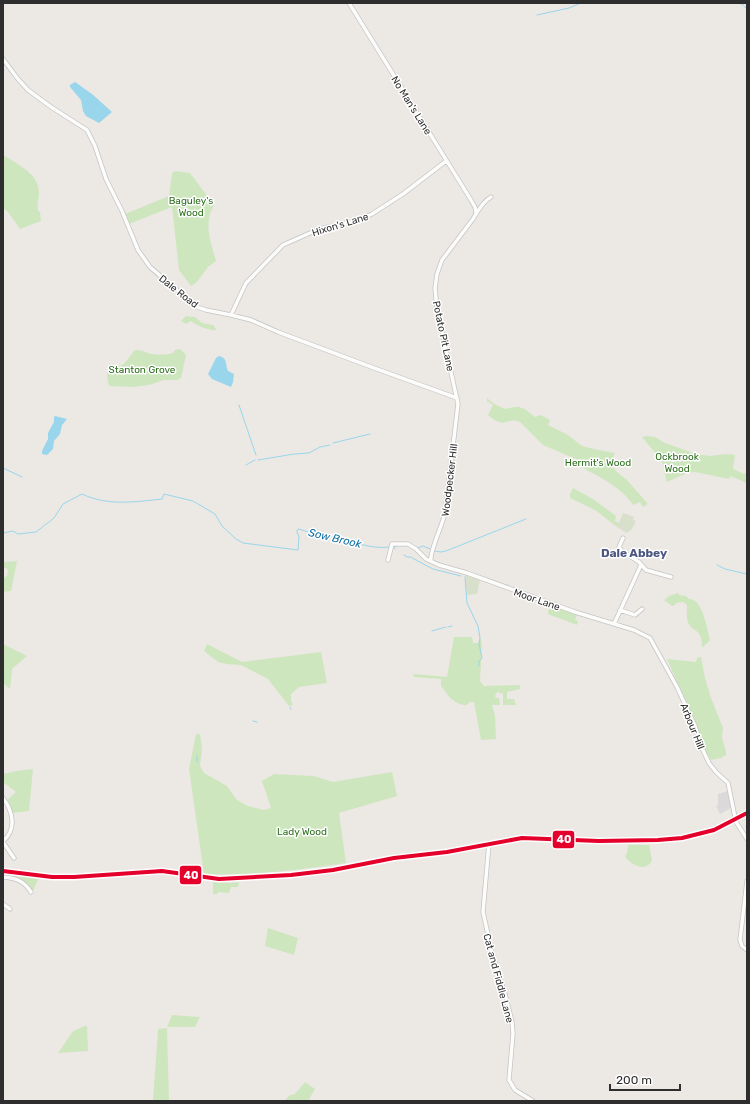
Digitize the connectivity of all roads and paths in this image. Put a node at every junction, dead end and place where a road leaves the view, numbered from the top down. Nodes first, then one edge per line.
1 (349, 3) edge
2 (3, 59) edge
3 (446, 161) junction
4 (491, 197) dead end
5 (475, 207) junction
6 (481, 207) junction
7 (476, 213) junction
8 (231, 314) junction
9 (457, 398) junction
10 (623, 538) dead end
11 (388, 560) dead end
12 (431, 561) junction
13 (641, 565) junction
14 (646, 570) junction
15 (638, 574) junction
16 (671, 577) dead end
17 (642, 609) dead end
18 (620, 610) junction
19 (614, 624) junction
20 (644, 634) joint
21 (3, 798) edge
22 (747, 813) edge
23 (735, 820) junction
24 (747, 839) edge
25 (3, 842) edge
26 (489, 843) junction
27 (14, 858) dead end
28 (3, 871) edge
29 (3, 877) edge
30 (747, 881) edge
31 (31, 892) dead end
32 (3, 904) edge
33 (10, 909) dead end
34 (747, 950) edge
35 (533, 1101) edge

1 - 3 street, No Man's Lane
2 - 8 street, Dale Road
3 - 5 street, No Man's Lane
3 - 8 street, Hixon's Lane
4 - 6 street, Potato Pit Lane
5 - 6 street
5 - 7 street
6 - 7 street, Potato Pit Lane
7 - 9 street, Potato Pit Lane
8 - 9 street, Dale Road
9 - 12 street, Woodpecker Hill
10 - 13 street
11 - 12 street, Moor Lane
12 - 19 street, Moor Lane
13 - 14 street
13 - 15 street
14 - 15 street
14 - 16 street
15 - 18 street
17 - 18 street
18 - 19 street
19 - 20 street, Moor Lane
20 - 23 street, Arbour Hill
21 - 25 street
22 - 23 main road
23 - 24 street
23 - 26 main road
25 - 27 street
26 - 28 main road
26 - 35 street, Cat and Fiddle Lane
29 - 31 street
30 - 34 street
32 - 33 street

